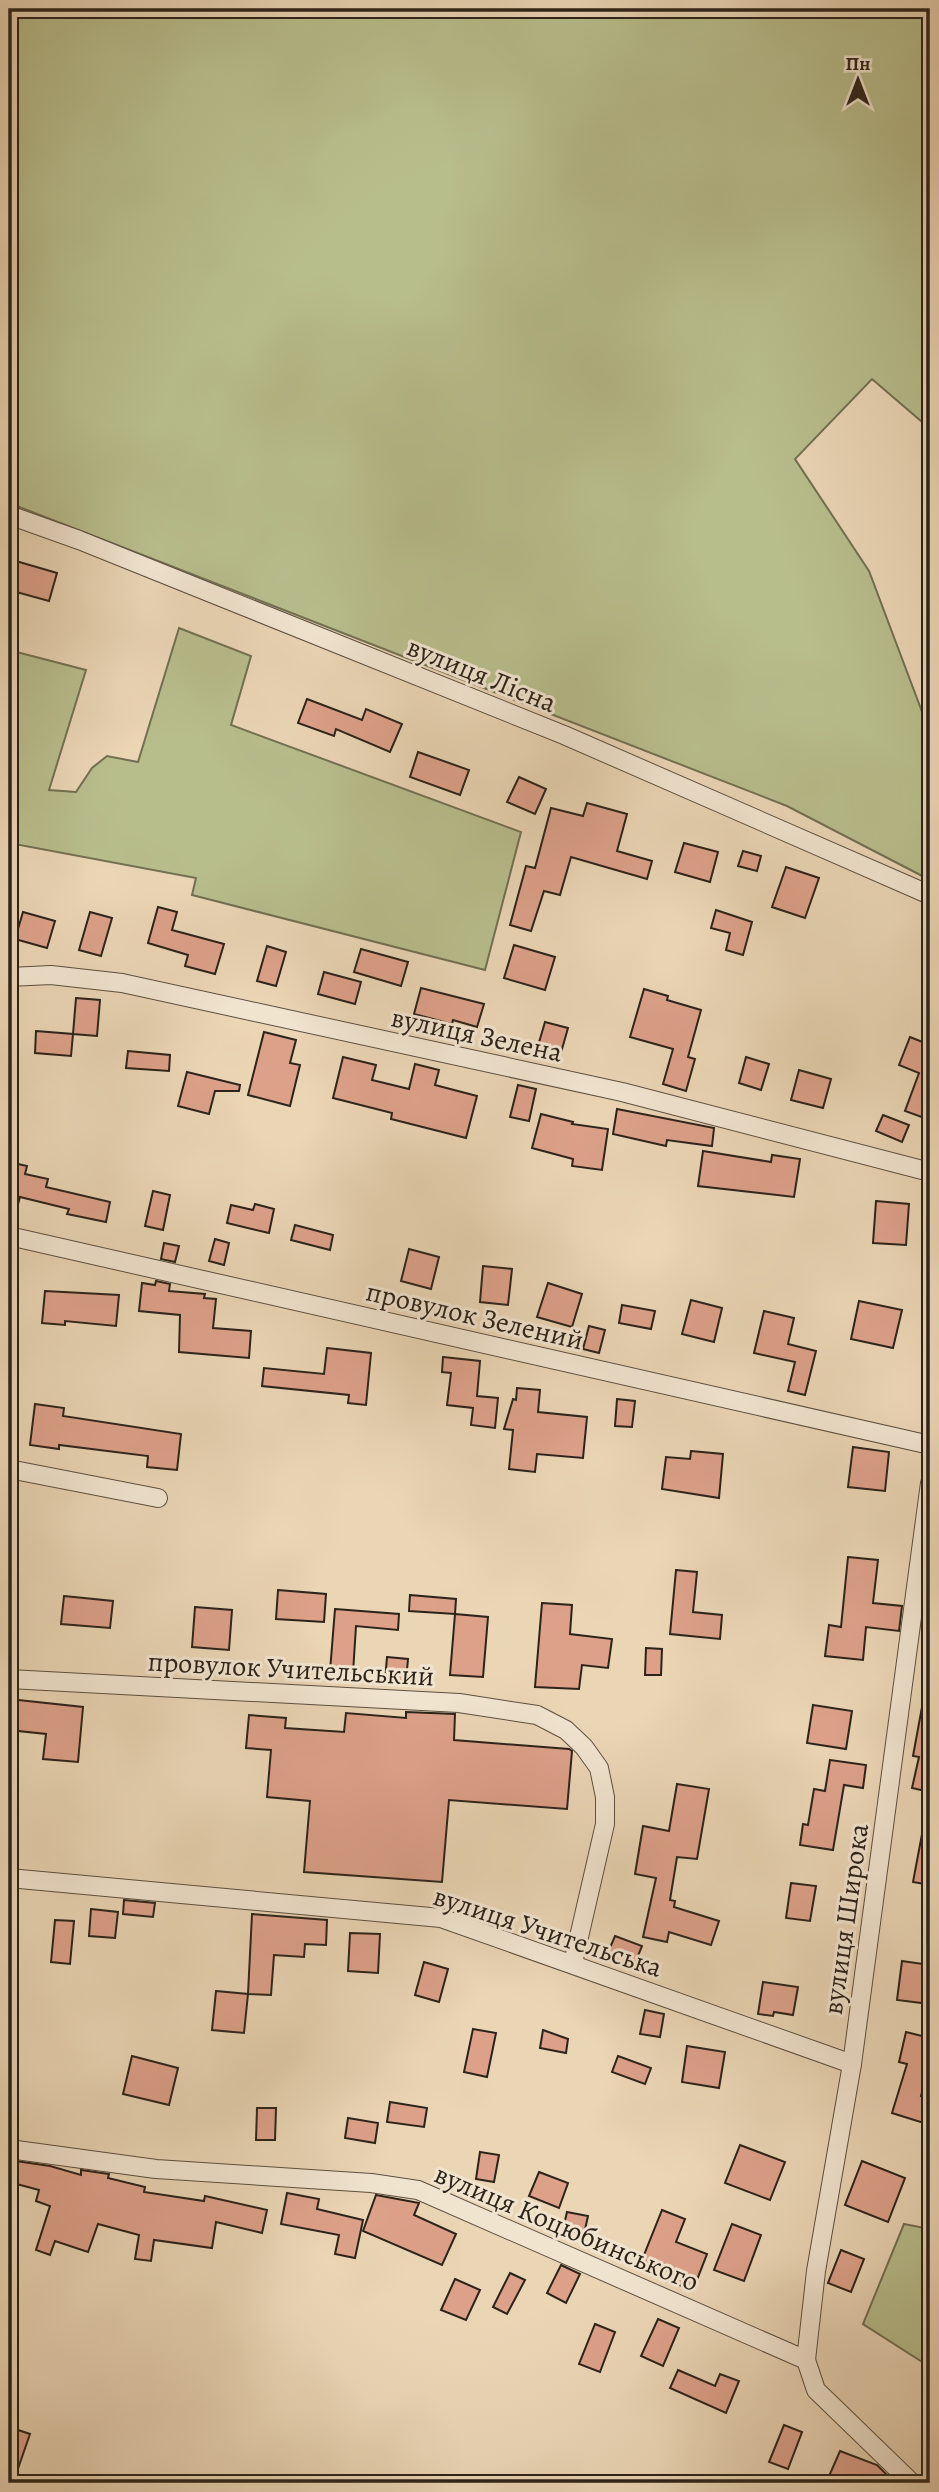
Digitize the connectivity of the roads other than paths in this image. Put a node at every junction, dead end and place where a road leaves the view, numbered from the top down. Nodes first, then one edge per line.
1 (9, 515) edge
2 (930, 895) edge
3 (9, 977) edge
4 (930, 1171) edge
5 (9, 1236) edge
6 (930, 1445) edge
7 (9, 1469) edge
8 (930, 1483) edge
9 (158, 1498) dead end
10 (9, 1679) edge
11 (9, 1878) edge
12 (573, 1963) junction
13 (852, 2064) junction
14 (9, 2149) edge
15 (806, 2360) junction
16 (912, 2483) edge

1 - 2 street, вулиця Лісна
3 - 4 street, вулиця Зелена
5 - 6 street, провулок Зелений
7 - 9 street
8 - 13 street, вулиця Широка
10 - 12 street, провулок Учительський
11 - 12 street, вулиця Учительська
12 - 13 street, вулиця Учительська
13 - 15 street, вулиця Широка
14 - 15 street, вулиця Коцюбинського
15 - 16 street

